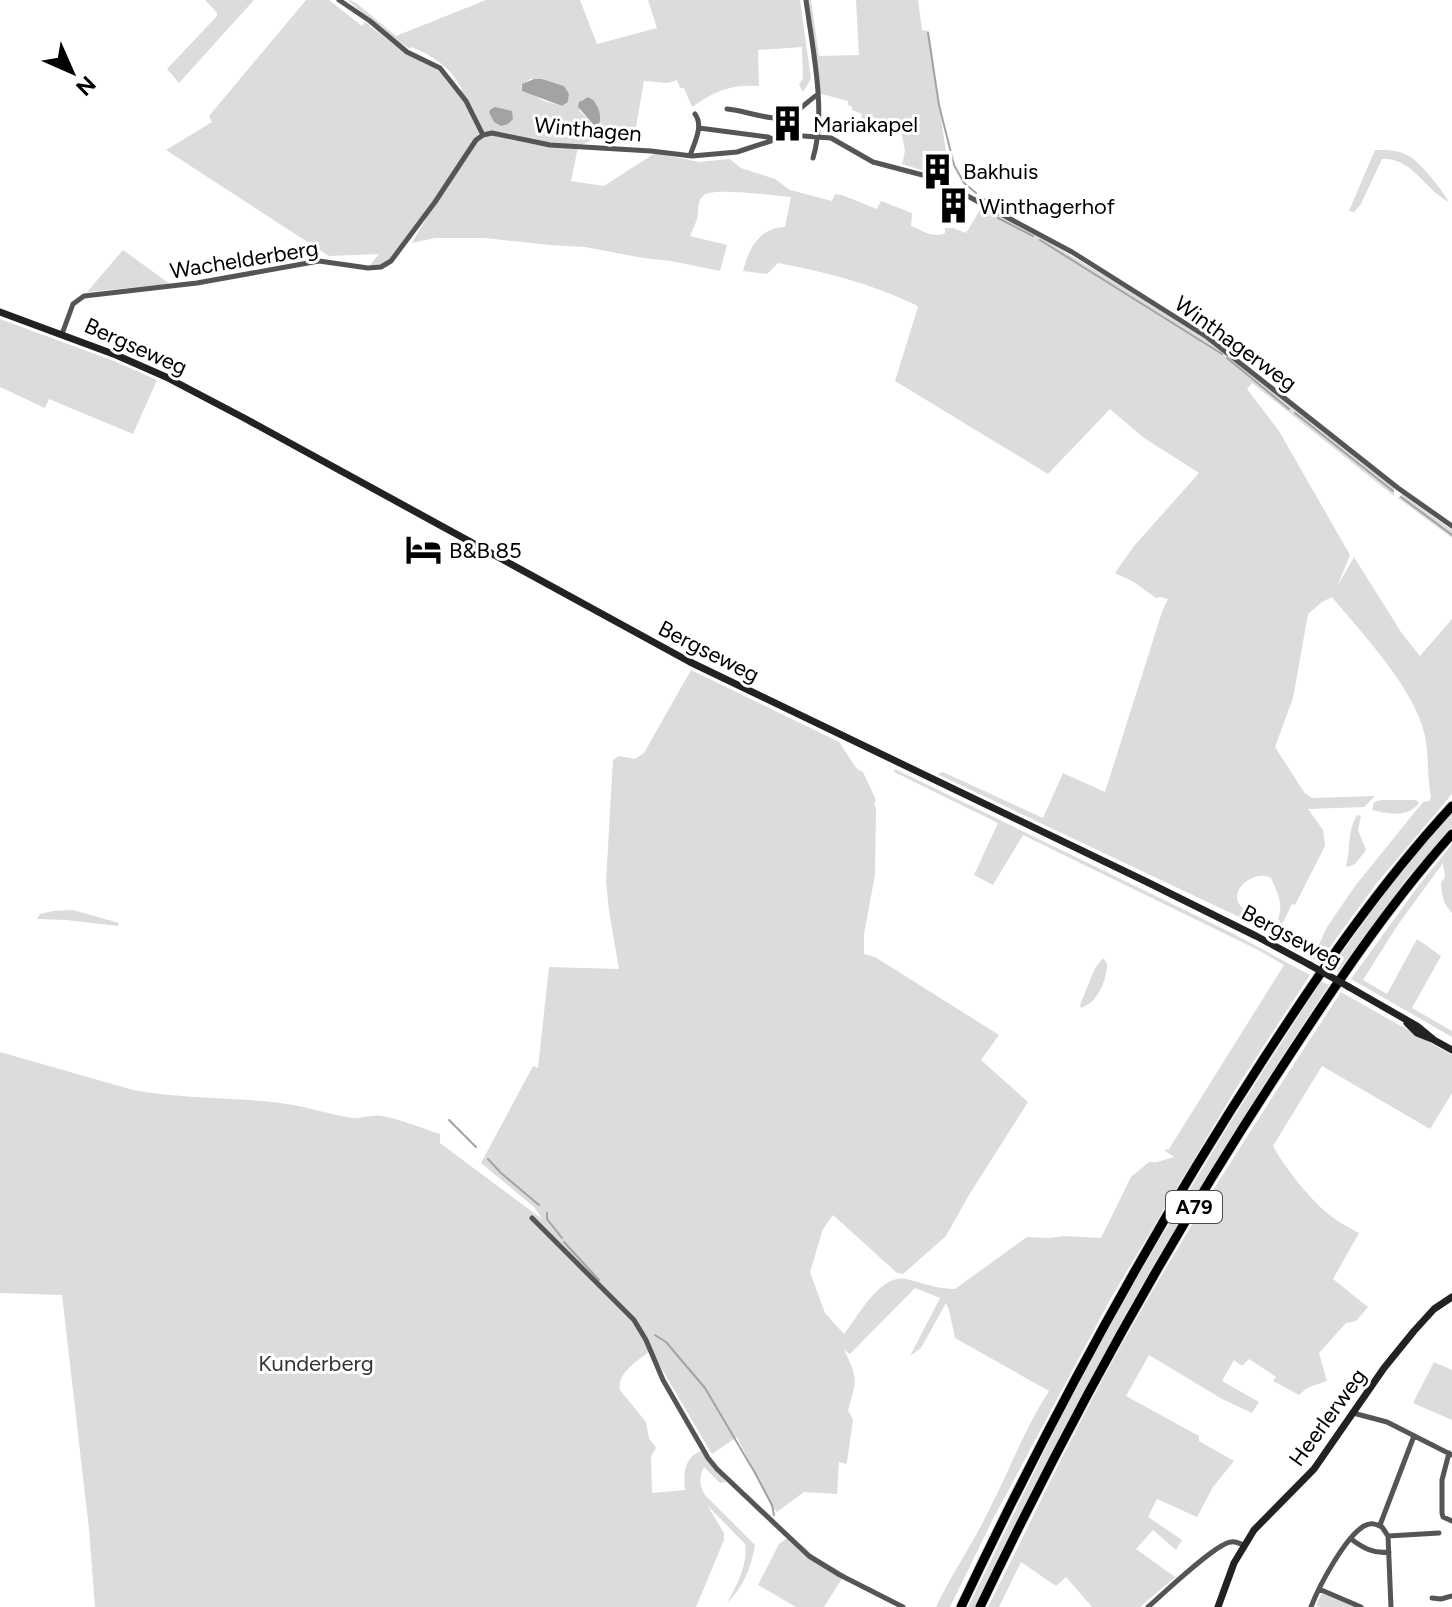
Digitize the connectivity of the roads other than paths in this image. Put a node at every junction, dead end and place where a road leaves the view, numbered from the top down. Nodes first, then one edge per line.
1 (339, 0) edge
2 (806, 0) edge
3 (818, 95) junction
4 (727, 109) dead end
5 (695, 114) dead end
6 (777, 118) junction
7 (699, 128) junction
8 (483, 135) junction
9 (818, 137) junction
10 (778, 139) junction
11 (690, 156) junction
12 (813, 158) dead end
13 (986, 207) joint
14 (0, 312) edge
15 (62, 334) junction
16 (1452, 526) edge
17 (1452, 806) edge
18 (1452, 834) edge
19 (1452, 1050) edge
20 (532, 1218) dead end
21 (1452, 1297) edge
22 (1353, 1413) junction
23 (1414, 1436) junction
24 (1450, 1454) edge
25 (1452, 1521) edge
26 (1379, 1525) junction
27 (1439, 1533) dead end
28 (1388, 1536) junction
29 (1351, 1539) junction
30 (1244, 1545) junction
31 (1389, 1552) junction
32 (1319, 1589) junction
33 (1452, 1596) edge
34 (1432, 1598) dead end
35 (903, 1607) edge
36 (961, 1607) edge
37 (980, 1607) edge
38 (1148, 1607) edge
39 (1218, 1607) edge
40 (1312, 1607) edge
41 (1361, 1607) edge
42 (1391, 1607) edge

1 - 8 street
2 - 3 street
3 - 6 street
3 - 9 street
4 - 6 street
5 - 7 street
6 - 10 street
7 - 10 street, Winthagen
7 - 11 street
8 - 11 street, Winthagen
8 - 15 street, Wachelderberg
9 - 10 street, Winthagen
9 - 12 street
9 - 13 street, Winthagen
10 - 11 street, Winthagen
13 - 16 street, Winthagerweg
14 - 15 street, Bergseweg
15 - 19 street, Bergseweg, bridge
17 - 36 highway, A79
18 - 37 highway, A79
20 - 35 street
21 - 22 street, Heerlerweg
22 - 23 street
22 - 30 street, Heerlerweg
23 - 24 street
23 - 26 street
24 - 25 street
26 - 28 street
26 - 29 street
27 - 28 street
28 - 31 street
29 - 31 street
29 - 32 street
30 - 38 street
30 - 39 street, Heerlerweg
31 - 42 street
32 - 40 street
32 - 41 street
33 - 34 street

